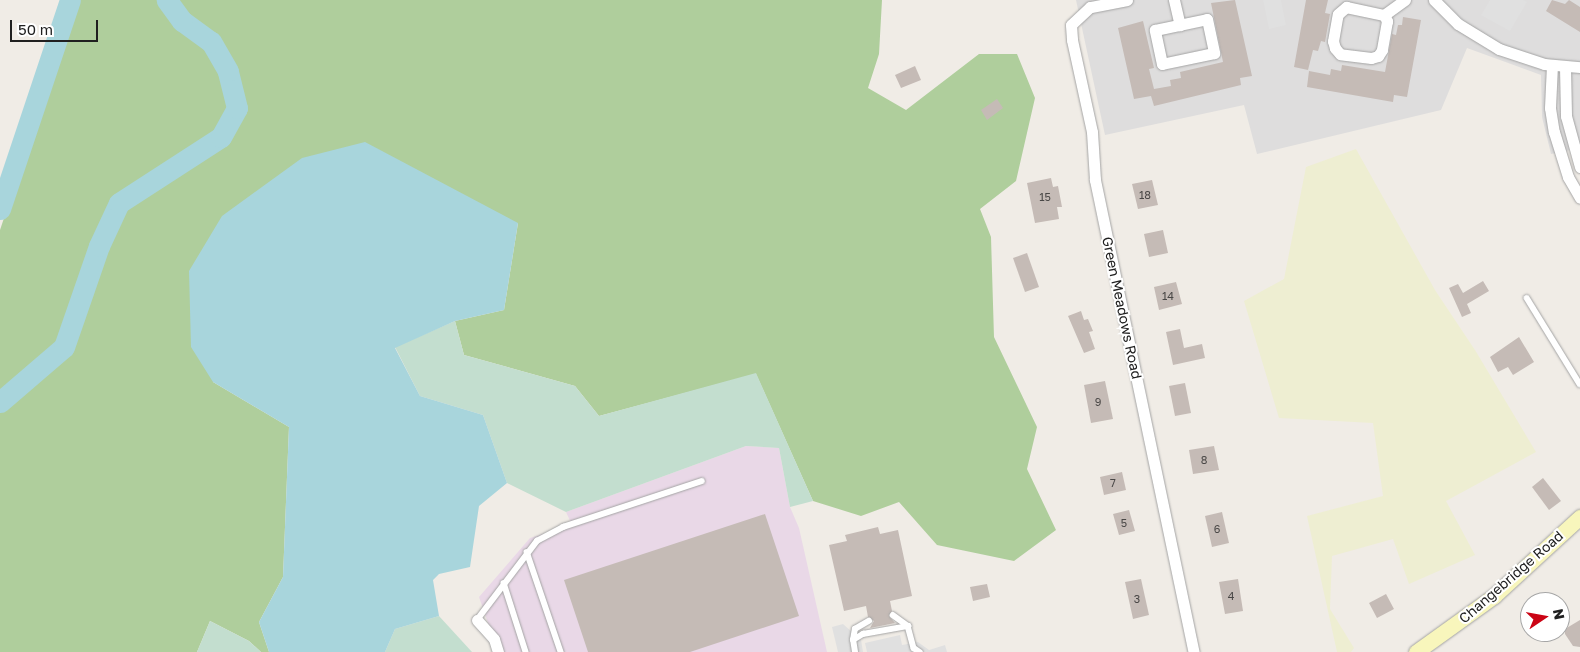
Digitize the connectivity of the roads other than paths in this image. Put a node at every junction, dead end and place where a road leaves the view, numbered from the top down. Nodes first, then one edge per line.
1 (1127, 0) edge
2 (1174, 0) edge
3 (1404, 0) edge
4 (1434, 0) edge
5 (1384, 15) junction
6 (1180, 25) junction
7 (1552, 65) junction
8 (1565, 67) junction
9 (1580, 68) edge
10 (1580, 167) edge
11 (1580, 198) edge
12 (1528, 298) dead end
13 (1580, 384) edge
14 (702, 481) dead end
15 (1580, 517) edge
16 (528, 552) junction
17 (504, 583) junction
18 (893, 615) dead end
19 (477, 620) joint
20 (869, 621) dead end
21 (908, 626) junction
22 (853, 640) junction
23 (917, 650) edge
24 (498, 652) edge
25 (526, 652) edge
26 (561, 652) edge
27 (855, 652) edge
28 (1194, 652) edge
29 (1416, 652) edge

1 - 28 street, Green Meadows Road
2 - 6 street
3 - 5 street
4 - 7 street
5 - 5 street
6 - 6 street
7 - 8 street
7 - 11 street
8 - 9 street
8 - 10 street
12 - 13 lane
14 - 16 lane
15 - 29 main road, Changebridge Road
16 - 17 lane
16 - 26 lane
17 - 19 lane
17 - 25 lane
18 - 21 lane
19 - 24 street
20 - 22 lane
21 - 22 lane
21 - 23 lane
22 - 27 lane

